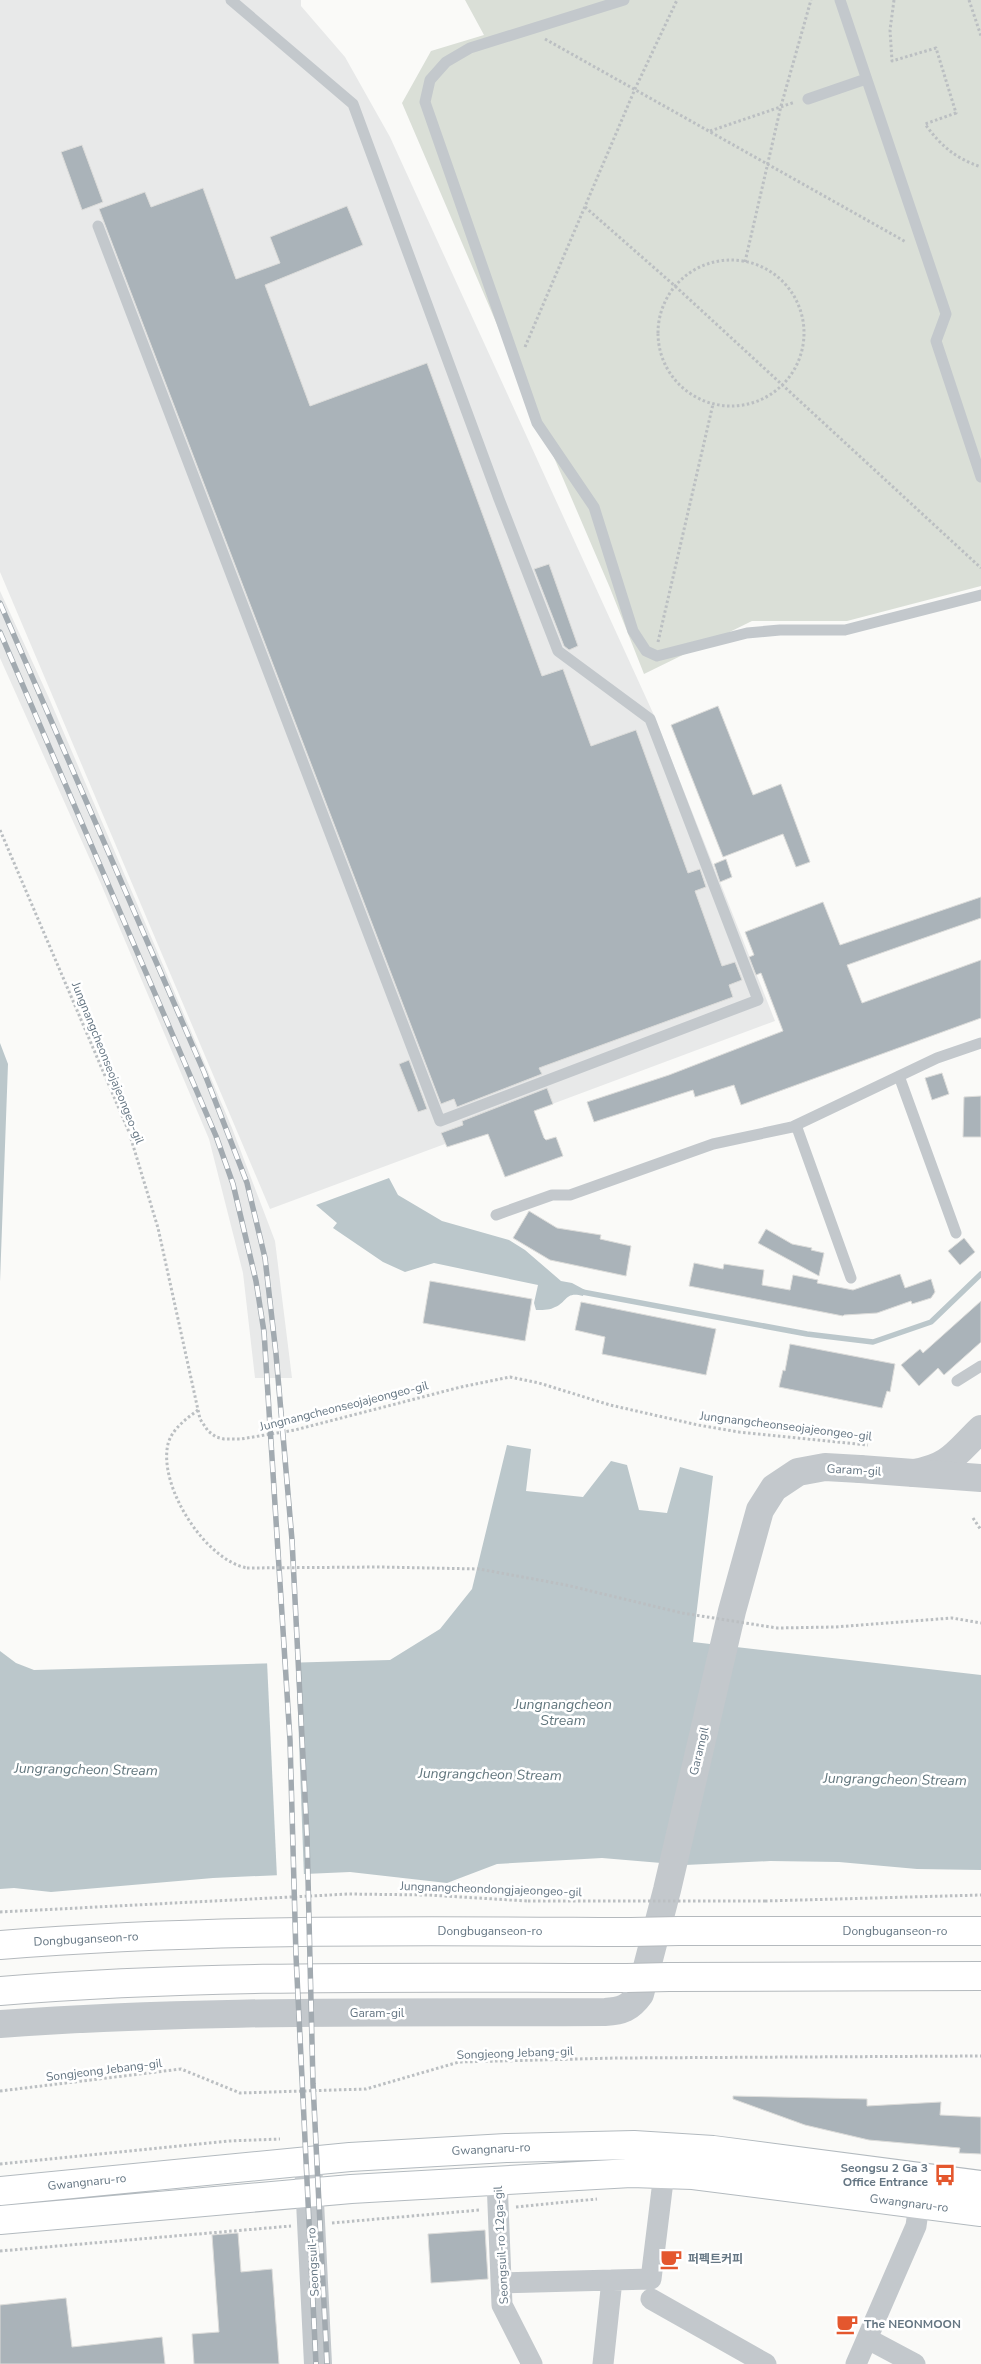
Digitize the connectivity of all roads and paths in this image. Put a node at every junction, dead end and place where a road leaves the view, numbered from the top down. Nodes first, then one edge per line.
1 (231, 0) edge
2 (624, 0) edge
3 (677, 0) edge
4 (811, 0) edge
5 (840, 0) edge
6 (894, 0) edge
7 (968, 0) edge
8 (530, 30) junction
9 (981, 36) edge
10 (866, 79) junction
11 (636, 89) junction
12 (808, 99) joint
13 (781, 106) junction
14 (710, 131) junction
15 (769, 165) junction
16 (981, 167) edge
17 (585, 207) junction
18 (98, 226) dead end
19 (926, 253) junction
20 (745, 262) junction
21 (675, 286) junction
22 (517, 366) junction
23 (782, 385) junction
24 (713, 404) junction
25 (981, 477) edge
26 (981, 568) edge
27 (981, 595) edge
28 (654, 655) junction
29 (0, 830) edge
30 (981, 1043) edge
31 (899, 1076) junction
32 (796, 1125) junction
33 (496, 1215) dead end
34 (956, 1233) dead end
35 (851, 1278) dead end
36 (981, 1366) edge
37 (957, 1381) dead end
38 (198, 1410) junction
39 (981, 1429) edge
40 (872, 1446) dead end
41 (914, 1473) junction
42 (981, 1478) edge
43 (973, 1518) dead end
44 (981, 1530) edge
45 (732, 1611) joint
46 (981, 1623) edge
47 (667, 1890) joint
48 (981, 1895) edge
49 (0, 1912) edge
50 (981, 1931) edge
51 (0, 1945) edge
52 (981, 1976) edge
53 (0, 1990) edge
54 (0, 2024) edge
55 (981, 2056) edge
56 (0, 2091) edge
57 (308, 2161) junction
58 (664, 2173) junction
59 (497, 2180) junction
60 (981, 2184) edge
61 (0, 2191) edge
62 (310, 2192) junction
63 (919, 2204) junction
64 (981, 2212) edge
65 (0, 2220) edge
66 (612, 2280) junction
67 (502, 2283) junction
68 (651, 2299) dead end
69 (868, 2339) junction
70 (318, 2364) edge
71 (532, 2364) edge
72 (603, 2364) edge
73 (766, 2364) edge
74 (856, 2364) edge
75 (915, 2364) edge

1 - 18 lane
2 - 8 lane
3 - 11 path
4 - 13 path
5 - 10 lane
6 - 16 path
7 - 9 path
8 - 11 path
8 - 22 lane
10 - 12 lane
10 - 19 lane
11 - 14 path
11 - 17 path
12 - 13 path
13 - 14 path
13 - 15 path
14 - 15 path
15 - 19 path
15 - 20 path
17 - 21 path
17 - 22 path
19 - 25 lane
20 - 21 path
20 - 23 path
21 - 23 path
21 - 24 path
22 - 28 lane
23 - 24 path
23 - 26 path
24 - 28 path
27 - 28 lane
29 - 38 path, Jungnangcheonseojajeongeo-gil
30 - 31 lane
31 - 32 lane
31 - 34 lane
32 - 33 lane
32 - 35 lane
36 - 37 lane
38 - 40 path, Jungnangcheonseojajeongeo-gil
38 - 46 path, bridge
39 - 41 street
41 - 42 street, Garam-gil, bridge
41 - 45 street, Garam-gil, bridge
43 - 44 path
45 - 47 street, Garamgil
47 - 54 street, Garam-gil
48 - 49 path, Jungnangcheondongjajeongeo-gil, bridge
50 - 51 main road, Dongbuganseon-ro, bridge
52 - 53 main road, bridge
55 - 56 path, Songjeong Jebang-gil
57 - 60 main road, Gwangnaru-ro
57 - 61 main road, Gwangnaru-ro
57 - 62 street, Seongsuil-ro
58 - 59 main road, Gwangnaru-ro
58 - 63 main road, Gwangnaru-ro
58 - 66 street
59 - 62 main road, Gwangnaru-ro
59 - 67 street, Seongsuil-ro 12ga-gil
62 - 65 main road, Gwangnaru-ro
62 - 70 street, Seongsuil-ro
63 - 64 main road, Gwangnaru-ro
63 - 69 street
66 - 67 street
66 - 72 street
67 - 71 street, Seongsuil-ro 12ga-gil
68 - 73 street
69 - 74 street
69 - 75 street

